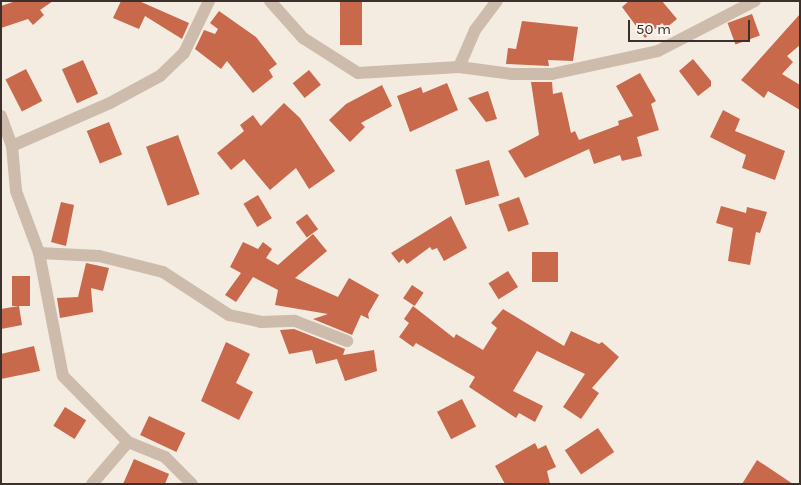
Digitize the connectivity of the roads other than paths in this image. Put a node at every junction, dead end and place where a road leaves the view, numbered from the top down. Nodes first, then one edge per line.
1 (209, 1) edge
2 (270, 1) edge
3 (497, 1) edge
4 (755, 1) edge
5 (460, 66) junction
6 (1, 116) edge
7 (12, 146) junction
8 (40, 253) junction
9 (346, 341) dead end
10 (128, 442) junction
11 (92, 484) edge
12 (192, 484) edge

1 - 7 street
2 - 5 street
3 - 5 street
4 - 5 street
6 - 7 street
7 - 8 street
8 - 9 street
8 - 10 street
10 - 11 street
10 - 12 street

